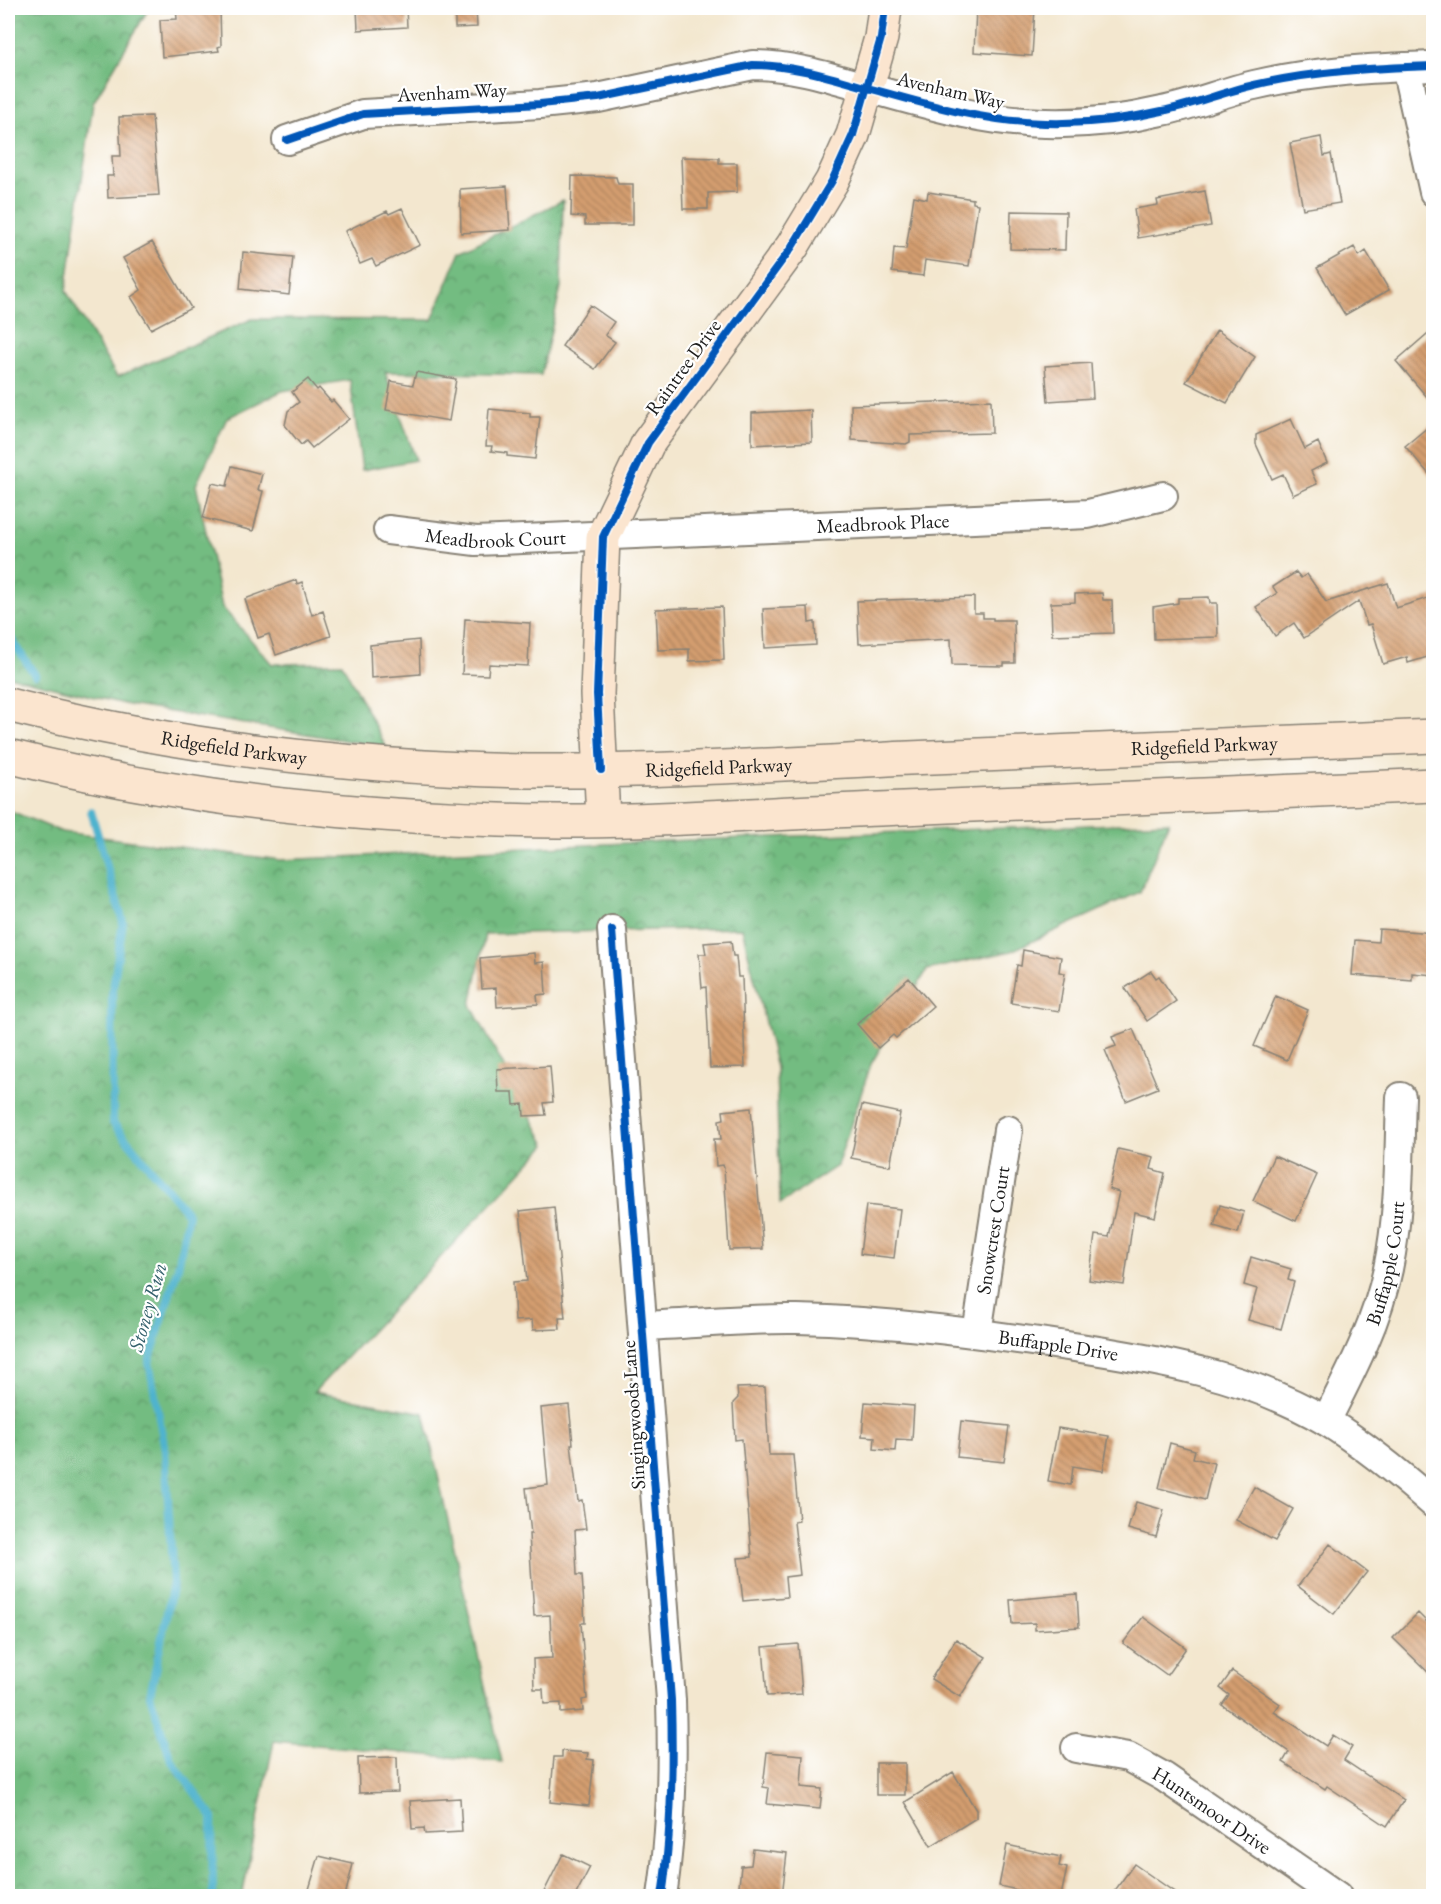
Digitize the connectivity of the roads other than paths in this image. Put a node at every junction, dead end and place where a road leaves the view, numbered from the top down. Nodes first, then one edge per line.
1 (885, 8) edge
2 (1420, 66) edge
3 (867, 88) junction
4 (287, 140) dead end
5 (1434, 192) edge
6 (1163, 496) dead end
7 (388, 530) dead end
8 (603, 537) junction
9 (8, 705) edge
10 (1434, 736) edge
11 (8, 756) edge
12 (601, 770) junction
13 (1434, 785) edge
14 (603, 819) junction
15 (612, 930) dead end
16 (1401, 1097) dead end
17 (1008, 1130) dead end
18 (643, 1326) junction
19 (976, 1333) junction
20 (1326, 1421) junction
21 (1434, 1504) edge
22 (1076, 1748) dead end
23 (662, 1896) edge
24 (1337, 1896) edge

1 - 3 main road, Raintree Drive
2 - 3 street, Avenham Way
2 - 5 street
3 - 4 street, Avenham Way
3 - 8 main road, Raintree Drive
6 - 8 street, Meadbrook Place
7 - 8 street, Meadbrook Court
8 - 12 main road, Raintree Drive
9 - 12 main road, Ridgefield Parkway
10 - 12 main road, Ridgefield Parkway
11 - 14 main road
12 - 14 main road, Raintree Drive
13 - 14 main road
15 - 18 street, Singingwoods Lane
16 - 20 street, Buffapple Court
17 - 19 street, Snowcrest Court
18 - 19 street, Buffapple Drive
18 - 23 street, Singingwoods Lane
19 - 20 street, Buffapple Drive
20 - 21 street, Buffapple Drive
22 - 24 street, Huntsmoor Drive

